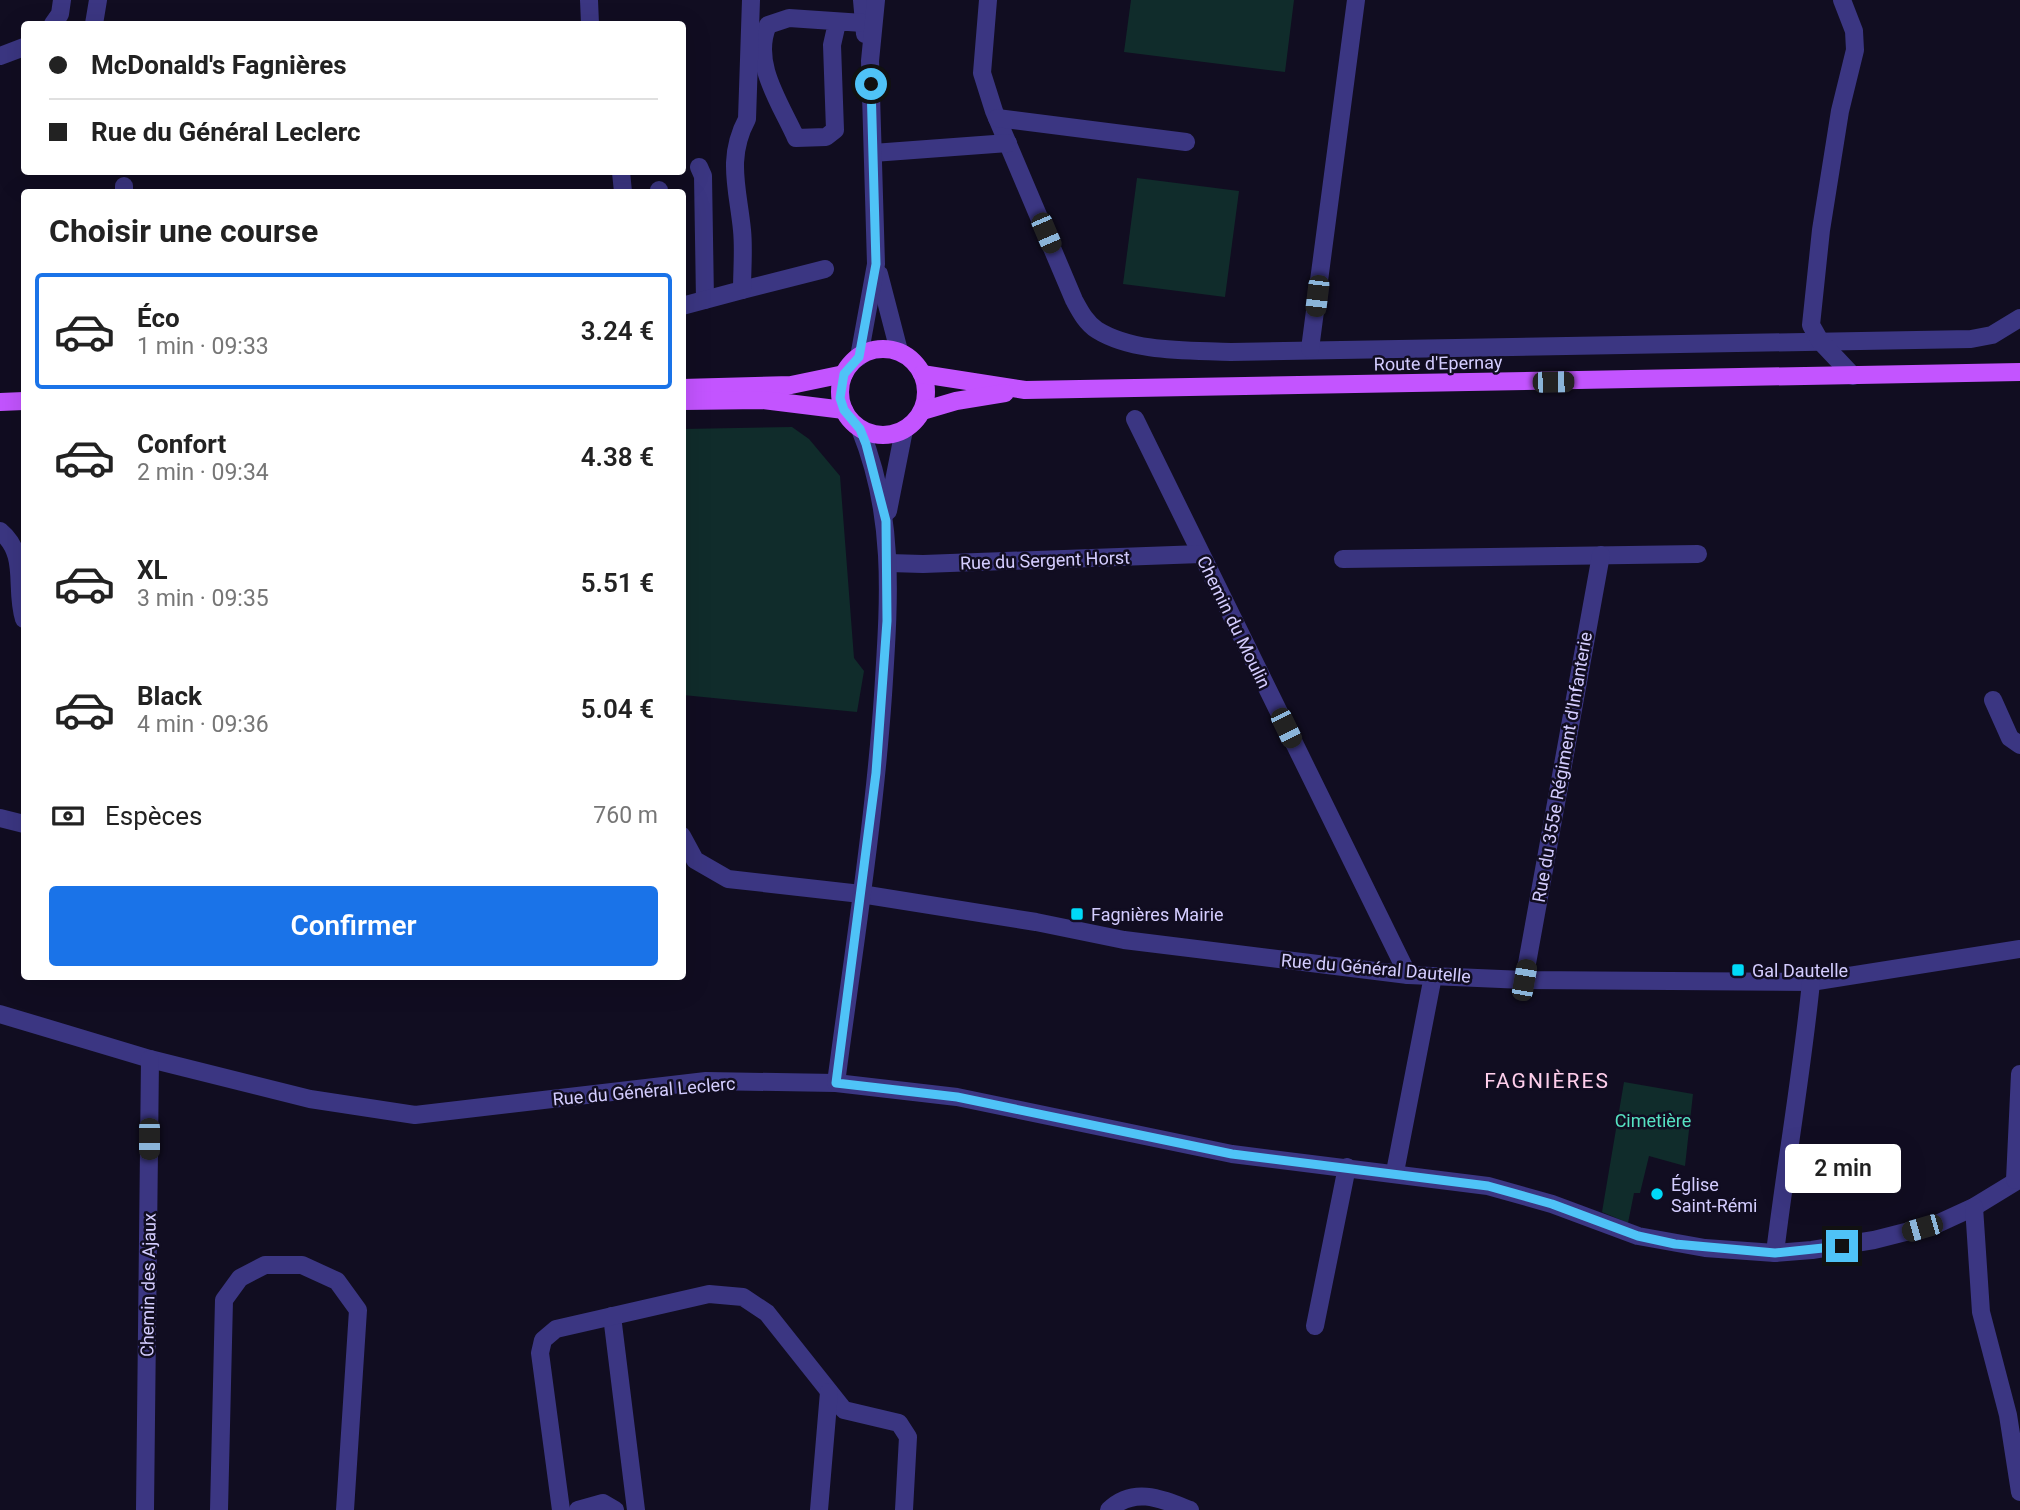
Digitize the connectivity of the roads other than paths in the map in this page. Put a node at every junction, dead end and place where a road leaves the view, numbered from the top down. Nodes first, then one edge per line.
1 (62, 0) edge
2 (98, 0) edge
3 (589, 0) edge
4 (751, 0) edge
5 (862, 0) edge
6 (876, 0) edge
7 (988, 0) edge
8 (1356, 0) edge
9 (1842, 0) edge
10 (788, 9) edge
11 (55, 21) edge
12 (94, 21) edge
13 (590, 21) edge
14 (837, 23) junction
15 (863, 23) junction
16 (21, 48) edge
17 (0, 56) edge
18 (870, 61) junction
19 (997, 118) junction
20 (1186, 142) dead end
21 (1008, 143) junction
22 (873, 153) junction
23 (699, 167) dead end
24 (876, 264) junction
25 (825, 269) dead end
26 (742, 290) junction
27 (705, 300) junction
28 (686, 305) edge
29 (2020, 318) edge
30 (1820, 341) junction
31 (1310, 349) junction
32 (898, 351) junction
33 (859, 357) junction
34 (2020, 372) edge
35 (844, 374) junction
36 (922, 374) junction
37 (1853, 376) junction
38 (686, 380) edge
39 (762, 387) junction
40 (686, 388) edge
41 (1025, 390) junction
42 (21, 401) edge
43 (686, 401) edge
44 (0, 402) edge
45 (844, 410) junction
46 (922, 411) junction
47 (1135, 419) dead end
48 (860, 429) junction
49 (904, 430) junction
50 (886, 521) junction
51 (0, 531) edge
52 (1698, 554) dead end
53 (1201, 555) junction
54 (1601, 555) junction
55 (1343, 559) dead end
56 (889, 562) junction
57 (21, 565) edge
58 (1993, 700) dead end
59 (2020, 745) edge
60 (0, 818) edge
61 (21, 823) edge
62 (686, 847) edge
63 (862, 894) junction
64 (2020, 949) edge
65 (1408, 975) junction
66 (1433, 976) junction
67 (1524, 980) junction
68 (1811, 982) junction
69 (0, 1014) edge
70 (150, 1059) junction
71 (2020, 1074) edge
72 (836, 1083) junction
73 (1347, 1167) junction
74 (1395, 1172) junction
75 (2018, 1180) edge
76 (1974, 1207) junction
77 (1775, 1253) junction
78 (612, 1316) junction
79 (1315, 1325) dead end
80 (829, 1392) junction
81 (2020, 1492) edge
82 (145, 1510) edge
83 (219, 1510) edge
84 (345, 1510) edge
85 (561, 1510) edge
86 (578, 1510) edge
87 (615, 1510) edge
88 (636, 1510) edge
89 (819, 1510) edge
90 (904, 1510) edge
91 (1109, 1510) edge
92 (1190, 1510) edge

1 - 11 street
2 - 12 street
3 - 13 street
4 - 26 street
5 - 15 street
6 - 18 street
7 - 19 street
8 - 31 street
9 - 30 street
10 - 14 street
10 - 14 street
14 - 15 street
15 - 18 street
16 - 17 street
18 - 22 street
19 - 20 street
19 - 21 street
21 - 22 street
21 - 31 street
22 - 24 street
23 - 27 street
24 - 32 street
24 - 33 street
25 - 26 street
26 - 27 street
27 - 28 street
29 - 30 street
30 - 31 street
30 - 37 street
32 - 33 main road
32 - 36 main road
33 - 35 main road
34 - 37 main road, Route d'Epernay
35 - 39 main road
35 - 45 main road
36 - 41 main road, Route d'Epernay
36 - 46 main road
37 - 41 main road, Route d'Epernay
38 - 39 street
39 - 40 main road
41 - 46 main road, Route d'Epernay
42 - 44 main road
43 - 45 main road
45 - 48 main road
46 - 49 main road
47 - 53 street, Chemin du Moulin
48 - 49 main road
48 - 50 street
49 - 50 street
50 - 56 street
51 - 57 street
52 - 54 street
53 - 56 street, Rue du Sergent Horst
53 - 65 street, Chemin du Moulin
54 - 55 street
54 - 67 street, Rue du 355e Régiment d'Infanterie
56 - 63 street
58 - 59 street
60 - 61 street
62 - 63 street, Rue du Général Dautelle
63 - 65 street, Rue du Général Dautelle
63 - 72 street
64 - 68 street, Rue du Général Dautelle
65 - 66 street, Rue du Général Dautelle
66 - 67 street, Rue du Général Dautelle
66 - 74 street
67 - 68 street, Rue du Général Dautelle
68 - 77 street
69 - 70 street, Rue du Général Leclerc
70 - 72 street, Rue du Général Leclerc
70 - 82 street, Chemin des Ajaux
71 - 75 street
72 - 73 street, Rue du Général Leclerc
73 - 74 street, Rue du Général Leclerc
73 - 79 street
74 - 77 street, Rue du Général Leclerc
75 - 76 street, Rue du Général Leclerc
76 - 77 street, Rue du Général Leclerc
76 - 81 street
78 - 80 street
78 - 85 street
78 - 88 street
80 - 89 street
80 - 90 street
83 - 84 street
86 - 87 street
91 - 92 street

